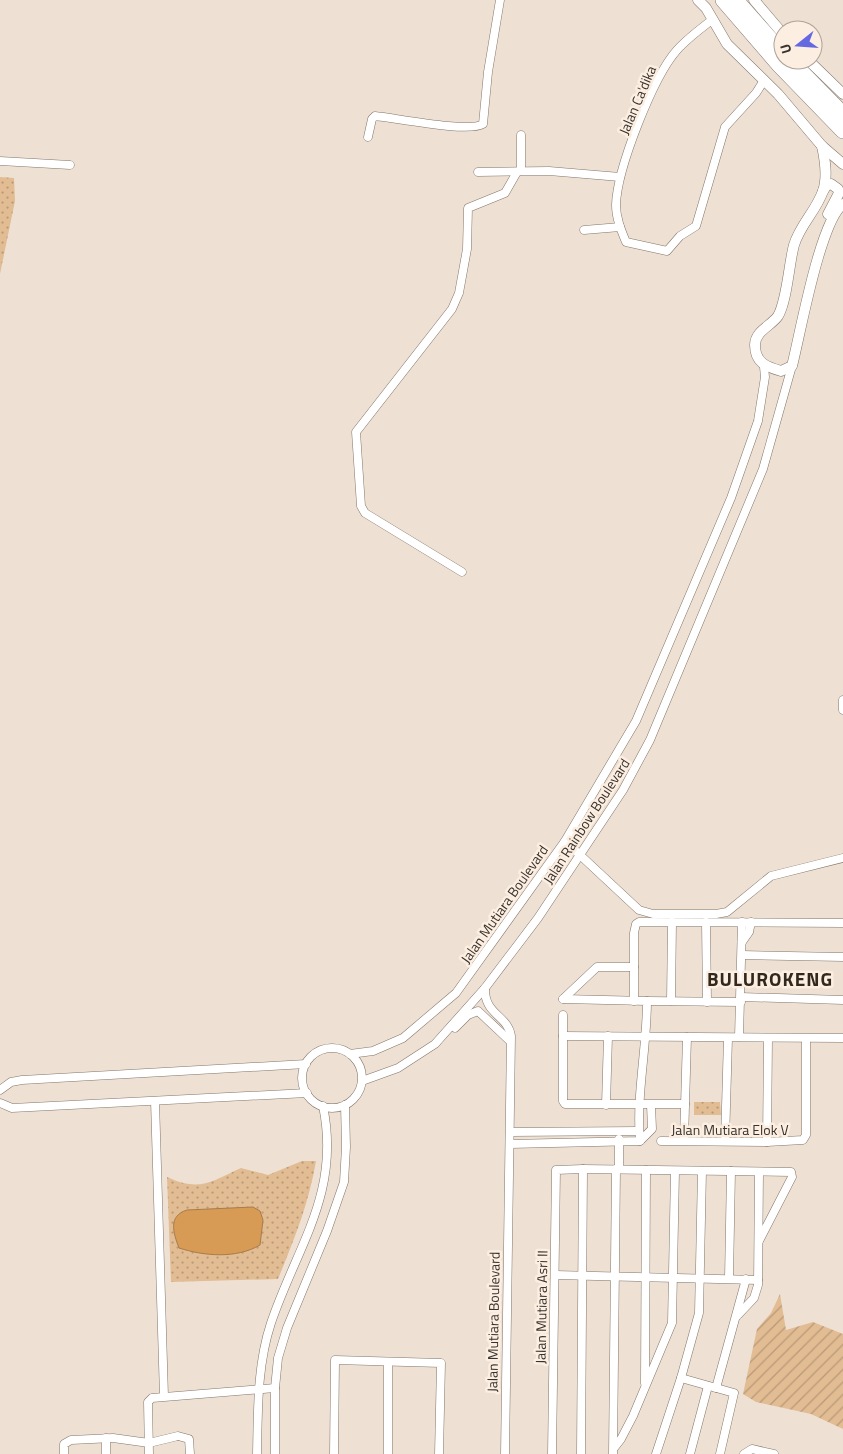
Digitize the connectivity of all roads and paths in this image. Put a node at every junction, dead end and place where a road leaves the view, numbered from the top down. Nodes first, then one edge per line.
1 (500, 0) edge
2 (698, 0) edge
3 (723, 0) edge
4 (736, 0) edge
5 (754, 0) edge
6 (712, 20) junction
7 (773, 22) edge
8 (773, 42) edge
9 (800, 70) edge
10 (818, 70) edge
11 (763, 82) junction
12 (843, 94) edge
13 (843, 114) edge
14 (843, 131) edge
15 (522, 135) dead end
16 (368, 137) dead end
17 (822, 146) junction
18 (0, 161) edge
19 (843, 164) edge
20 (70, 165) dead end
21 (519, 171) junction
22 (478, 172) dead end
23 (620, 177) junction
24 (823, 191) junction
25 (841, 199) edge
26 (620, 227) junction
27 (584, 230) dead end
28 (792, 366) junction
29 (764, 367) junction
30 (462, 572) dead end
31 (843, 700) edge
32 (843, 710) edge
33 (565, 841) junction
34 (580, 854) junction
35 (843, 858) edge
36 (672, 922) junction
37 (706, 922) junction
38 (747, 922) junction
39 (843, 923) edge
40 (742, 955) junction
41 (843, 957) edge
42 (634, 967) junction
43 (485, 988) junction
44 (741, 999) junction
45 (843, 1000) edge
46 (634, 1001) junction
47 (647, 1001) junction
48 (671, 1001) junction
49 (707, 1002) junction
50 (563, 1015) dead end
51 (563, 1036) junction
52 (608, 1036) junction
53 (647, 1037) junction
54 (687, 1037) junction
55 (739, 1037) junction
56 (728, 1038) junction
57 (768, 1038) junction
58 (806, 1038) junction
59 (843, 1038) edge
60 (510, 1041) junction
61 (436, 1044) junction
62 (350, 1054) junction
63 (306, 1064) junction
64 (362, 1081) junction
65 (0, 1090) edge
66 (307, 1093) junction
67 (155, 1100) junction
68 (0, 1103) edge
69 (640, 1104) junction
70 (685, 1104) junction
71 (345, 1105) junction
72 (606, 1105) junction
73 (651, 1105) junction
74 (323, 1106) junction
75 (619, 1131) junction
76 (639, 1131) junction
77 (510, 1132) junction
78 (551, 1132) junction
79 (580, 1132) junction
80 (684, 1140) junction
81 (661, 1141) dead end
82 (725, 1141) junction
83 (581, 1142) junction
84 (619, 1142) junction
85 (640, 1142) junction
86 (767, 1142) junction
87 (552, 1143) junction
88 (510, 1144) junction
89 (583, 1169) junction
90 (618, 1169) junction
91 (646, 1170) junction
92 (675, 1171) junction
93 (702, 1171) junction
94 (731, 1171) junction
95 (759, 1172) junction
96 (759, 1241) junction
97 (554, 1275) junction
98 (583, 1275) junction
99 (614, 1276) junction
100 (646, 1276) junction
101 (673, 1277) junction
102 (701, 1278) junction
103 (729, 1278) junction
104 (746, 1279) junction
105 (758, 1280) junction
106 (738, 1315) junction
107 (388, 1362) junction
108 (681, 1378) junction
109 (708, 1386) junction
110 (275, 1388) junction
111 (716, 1388) junction
112 (645, 1389) junction
113 (259, 1390) junction
114 (164, 1396) junction
115 (106, 1438) junction
116 (149, 1443) junction
117 (614, 1451) edge
118 (552, 1453) edge
119 (64, 1454) edge
120 (106, 1454) edge
121 (149, 1454) edge
122 (190, 1454) edge
123 (257, 1454) edge
124 (274, 1454) edge
125 (334, 1454) edge
126 (388, 1454) edge
127 (439, 1454) edge
128 (505, 1454) edge
129 (580, 1454) edge
130 (656, 1454) edge
131 (690, 1454) edge
132 (720, 1454) edge
133 (744, 1454) edge
134 (774, 1454) edge

1 - 16 street
2 - 6 street
3 - 14 highway
4 - 8 highway
5 - 7 street
6 - 11 street
6 - 23 street, Jalan Ca'dika
9 - 13 highway
10 - 12 street
11 - 17 street
11 - 26 street
15 - 21 street
17 - 19 street
17 - 24 street
18 - 20 street
21 - 22 street
21 - 23 street
21 - 30 street
23 - 26 street, Jalan Ca'dika
24 - 25 street
24 - 29 street
25 - 28 street
26 - 27 street
28 - 29 street
28 - 34 street, Jalan Rainbow Boulevard
29 - 33 street, Jalan Mutiara Boulevard
31 - 32 street
33 - 34 street
33 - 62 street, Jalan Mutiara Boulevard
34 - 35 street
34 - 43 street, Jalan Rainbow Boulevard
36 - 37 street
36 - 42 street
36 - 48 street
37 - 38 street
37 - 49 street
38 - 39 street
38 - 40 street
40 - 41 street
40 - 44 street
42 - 46 street
42 - 46 street
43 - 60 street, Jalan Mutiara Boulevard
43 - 61 street, Jalan Rainbow Boulevard
44 - 45 street
44 - 49 street
44 - 55 street
46 - 47 street
47 - 48 street
47 - 53 street
48 - 49 street
50 - 51 street
51 - 52 street
51 - 72 street
52 - 53 street
52 - 72 street
53 - 54 street
53 - 69 street
54 - 56 street
54 - 70 street
55 - 56 street
55 - 57 street
56 - 82 street
57 - 58 street
57 - 86 street
58 - 59 street
58 - 86 street, Jalan Mutiara Elok V
60 - 61 street
60 - 77 street, Jalan Mutiara Boulevard
61 - 64 street, Jalan Rainbow Boulevard
62 - 63 street
62 - 64 street
63 - 65 street
63 - 66 street
64 - 71 street
66 - 67 street
66 - 74 street
67 - 68 street
67 - 114 street
69 - 72 street
69 - 73 street
69 - 76 street
70 - 73 street
70 - 80 street
71 - 74 street
71 - 110 street
73 - 85 street
74 - 113 street
75 - 76 street
75 - 79 street
75 - 84 street
76 - 85 street
77 - 78 street
77 - 88 street, Jalan Mutiara Boulevard
78 - 79 street
78 - 87 street
79 - 83 street
80 - 81 street, Jalan Mutiara Elok V
80 - 82 street, Jalan Mutiara Elok V
82 - 86 street, Jalan Mutiara Elok V
83 - 84 street
83 - 87 street
84 - 85 street
84 - 90 street
87 - 88 street
88 - 128 street, Jalan Mutiara Boulevard
89 - 90 street
89 - 97 street, Jalan Mutiara Asri II
89 - 98 street
90 - 91 street
90 - 99 street
91 - 92 street
91 - 100 street
92 - 93 street
92 - 101 street
93 - 94 street
93 - 102 street
94 - 95 street
94 - 103 street
95 - 96 street
95 - 96 street
96 - 105 street
97 - 98 street
97 - 118 street, Jalan Mutiara Asri II
98 - 99 street
98 - 129 street
99 - 100 street
99 - 117 street
100 - 101 street
100 - 112 street
101 - 102 street
101 - 112 street
102 - 103 street
102 - 108 street
103 - 104 street
104 - 105 street
104 - 106 street
105 - 106 street
106 - 111 street
107 - 125 street
107 - 126 street
107 - 127 street
108 - 109 street
108 - 130 street
109 - 111 street
109 - 131 street
110 - 113 street
110 - 124 street
111 - 132 street
112 - 117 street
113 - 114 street
113 - 123 street
114 - 116 street
115 - 116 street
115 - 119 street
115 - 120 street
116 - 121 street
116 - 122 street
133 - 134 street

